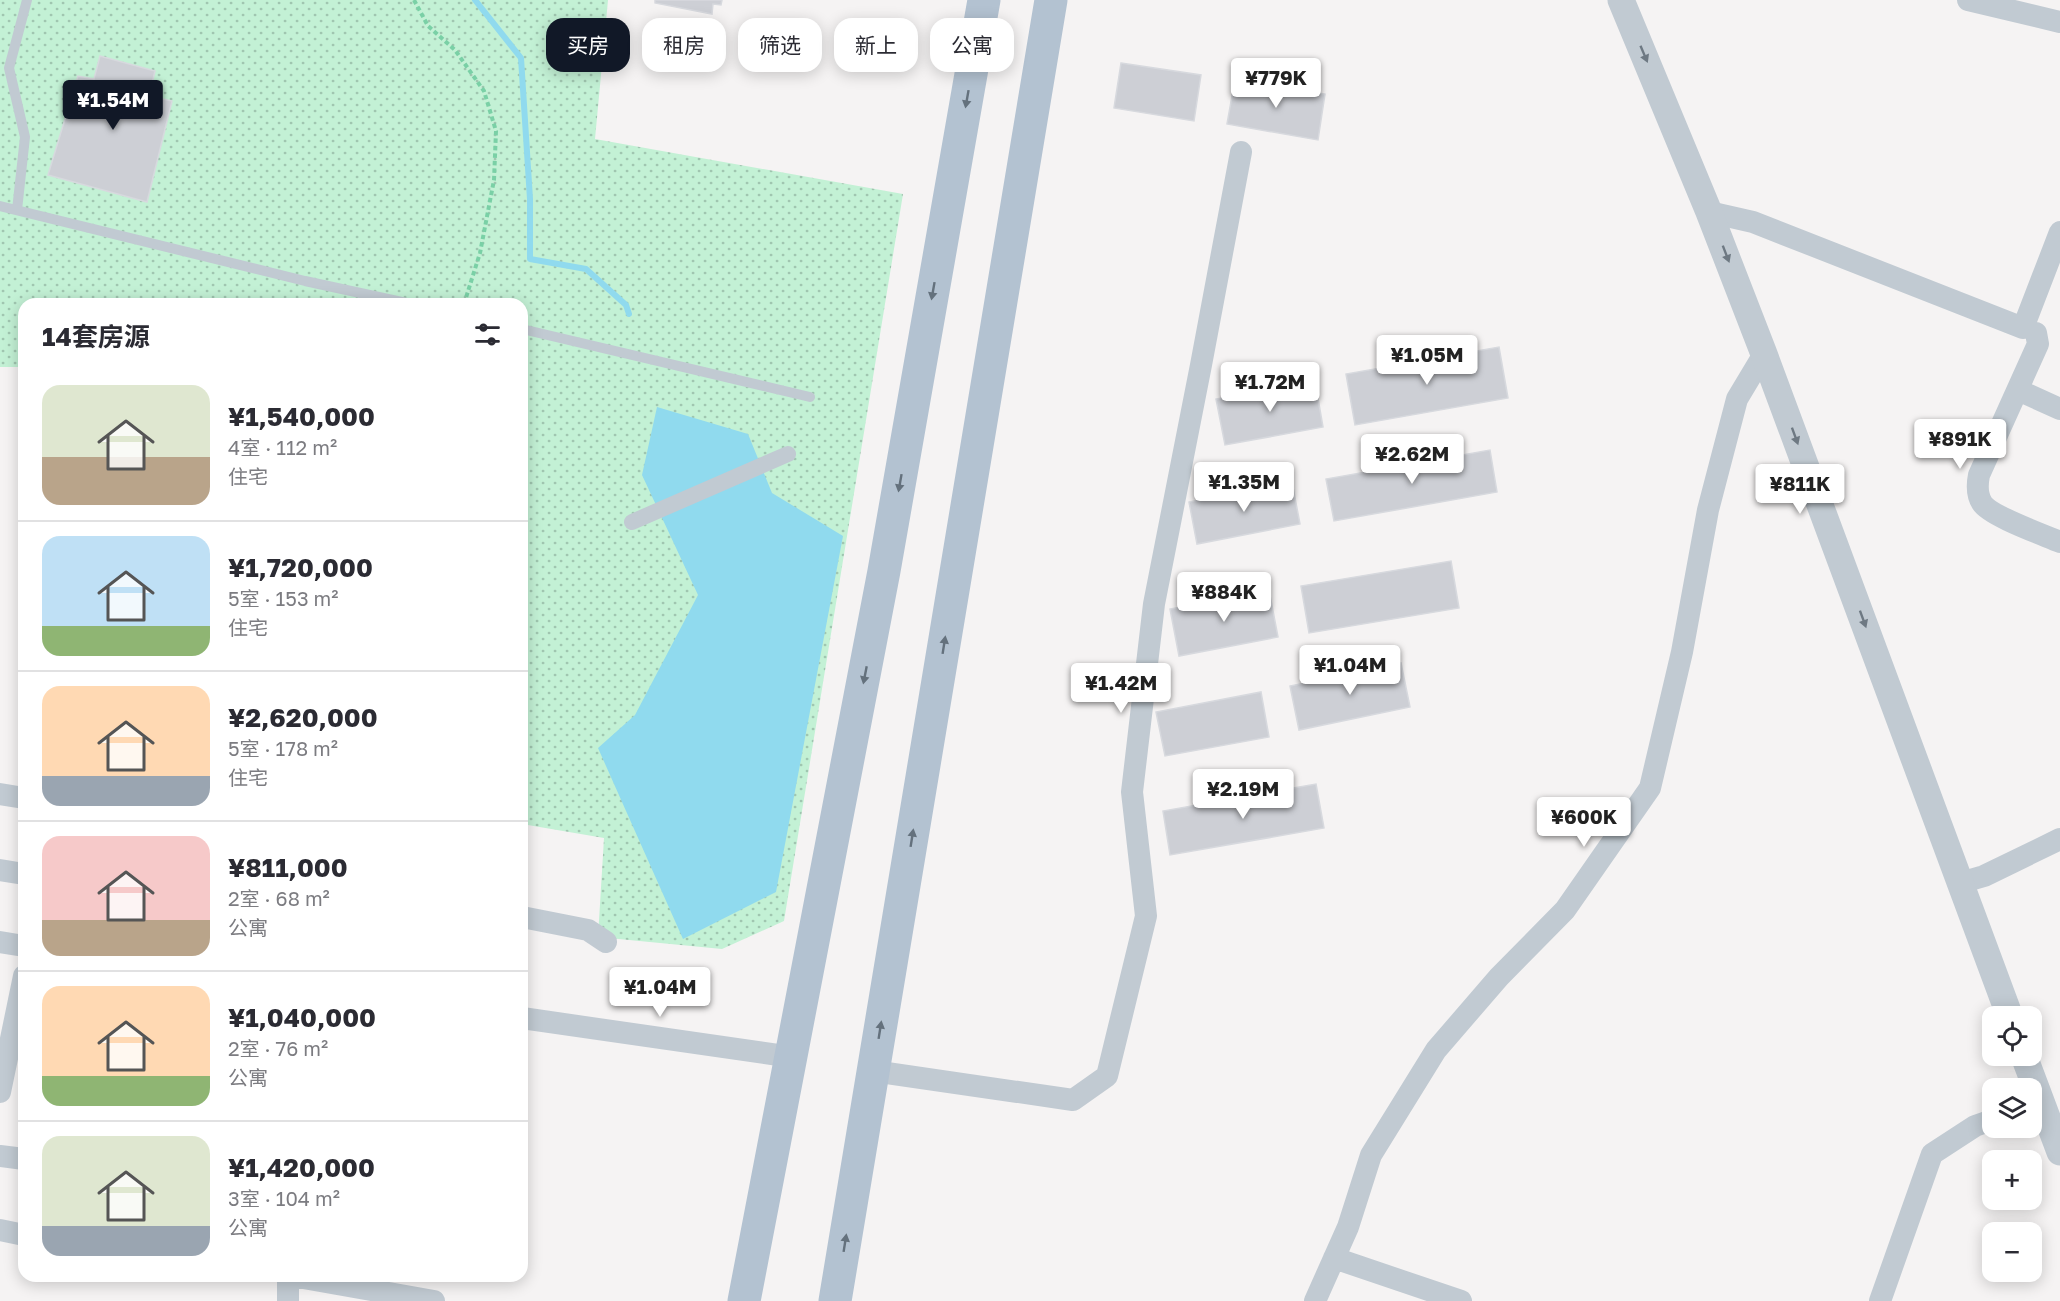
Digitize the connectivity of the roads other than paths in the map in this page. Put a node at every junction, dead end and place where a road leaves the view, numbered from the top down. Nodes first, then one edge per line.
1 (27, 0) edge
2 (984, 0) edge
3 (1051, 0) edge
4 (1621, 0) edge
5 (1968, 0) edge
6 (2060, 22) edge
7 (1241, 152) dead end
8 (0, 206) edge
9 (17, 210) junction
10 (1709, 212) junction
11 (2060, 232) edge
12 (2060, 270) edge
13 (383, 298) edge
14 (528, 330) edge
15 (2029, 331) junction
16 (1764, 354) junction
17 (2018, 390) junction
18 (810, 397) dead end
19 (2060, 409) edge
20 (788, 454) dead end
21 (632, 522) dead end
22 (2060, 542) edge
23 (0, 795) edge
24 (18, 797) edge
25 (2060, 839) edge
26 (0, 870) edge
27 (18, 873) edge
28 (1960, 883) junction
29 (528, 918) edge
30 (0, 942) edge
31 (606, 942) dead end
32 (18, 945) edge
33 (2006, 1006) edge
34 (18, 1018) edge
35 (528, 1019) edge
36 (792, 1058) junction
37 (873, 1071) junction
38 (9, 1082) edge
39 (2042, 1117) edge
40 (1982, 1124) edge
41 (2060, 1152) edge
42 (0, 1156) edge
43 (18, 1158) edge
44 (0, 1230) edge
45 (18, 1234) edge
46 (1334, 1258) junction
47 (290, 1282) edge
48 (325, 1282) edge
49 (288, 1301) edge
50 (434, 1301) edge
51 (744, 1301) edge
52 (835, 1301) edge
53 (1315, 1301) edge
54 (1461, 1301) edge
55 (1880, 1301) edge

1 - 9 lane
2 -> 36 main road
37 -> 3 main road
4 -> 10 street
5 - 6 street
7 - 37 street
8 - 9 lane
9 - 13 lane
10 - 15 street
10 -> 16 street
11 - 15 street
12 - 15 street
14 - 18 lane
15 - 17 street
16 -> 28 street
16 - 46 street
17 - 19 street
17 - 22 street
20 - 21 street
23 - 24 street
25 - 28 street
26 - 27 street
28 - 33 street
29 - 31 street
30 - 32 street
34 - 38 street
35 - 36 street
36 - 51 main road
52 -> 37 main road
39 - 41 street
40 - 55 street
42 - 43 street
44 - 45 street
46 - 53 street
46 - 54 street
47 - 49 street
48 - 50 street

